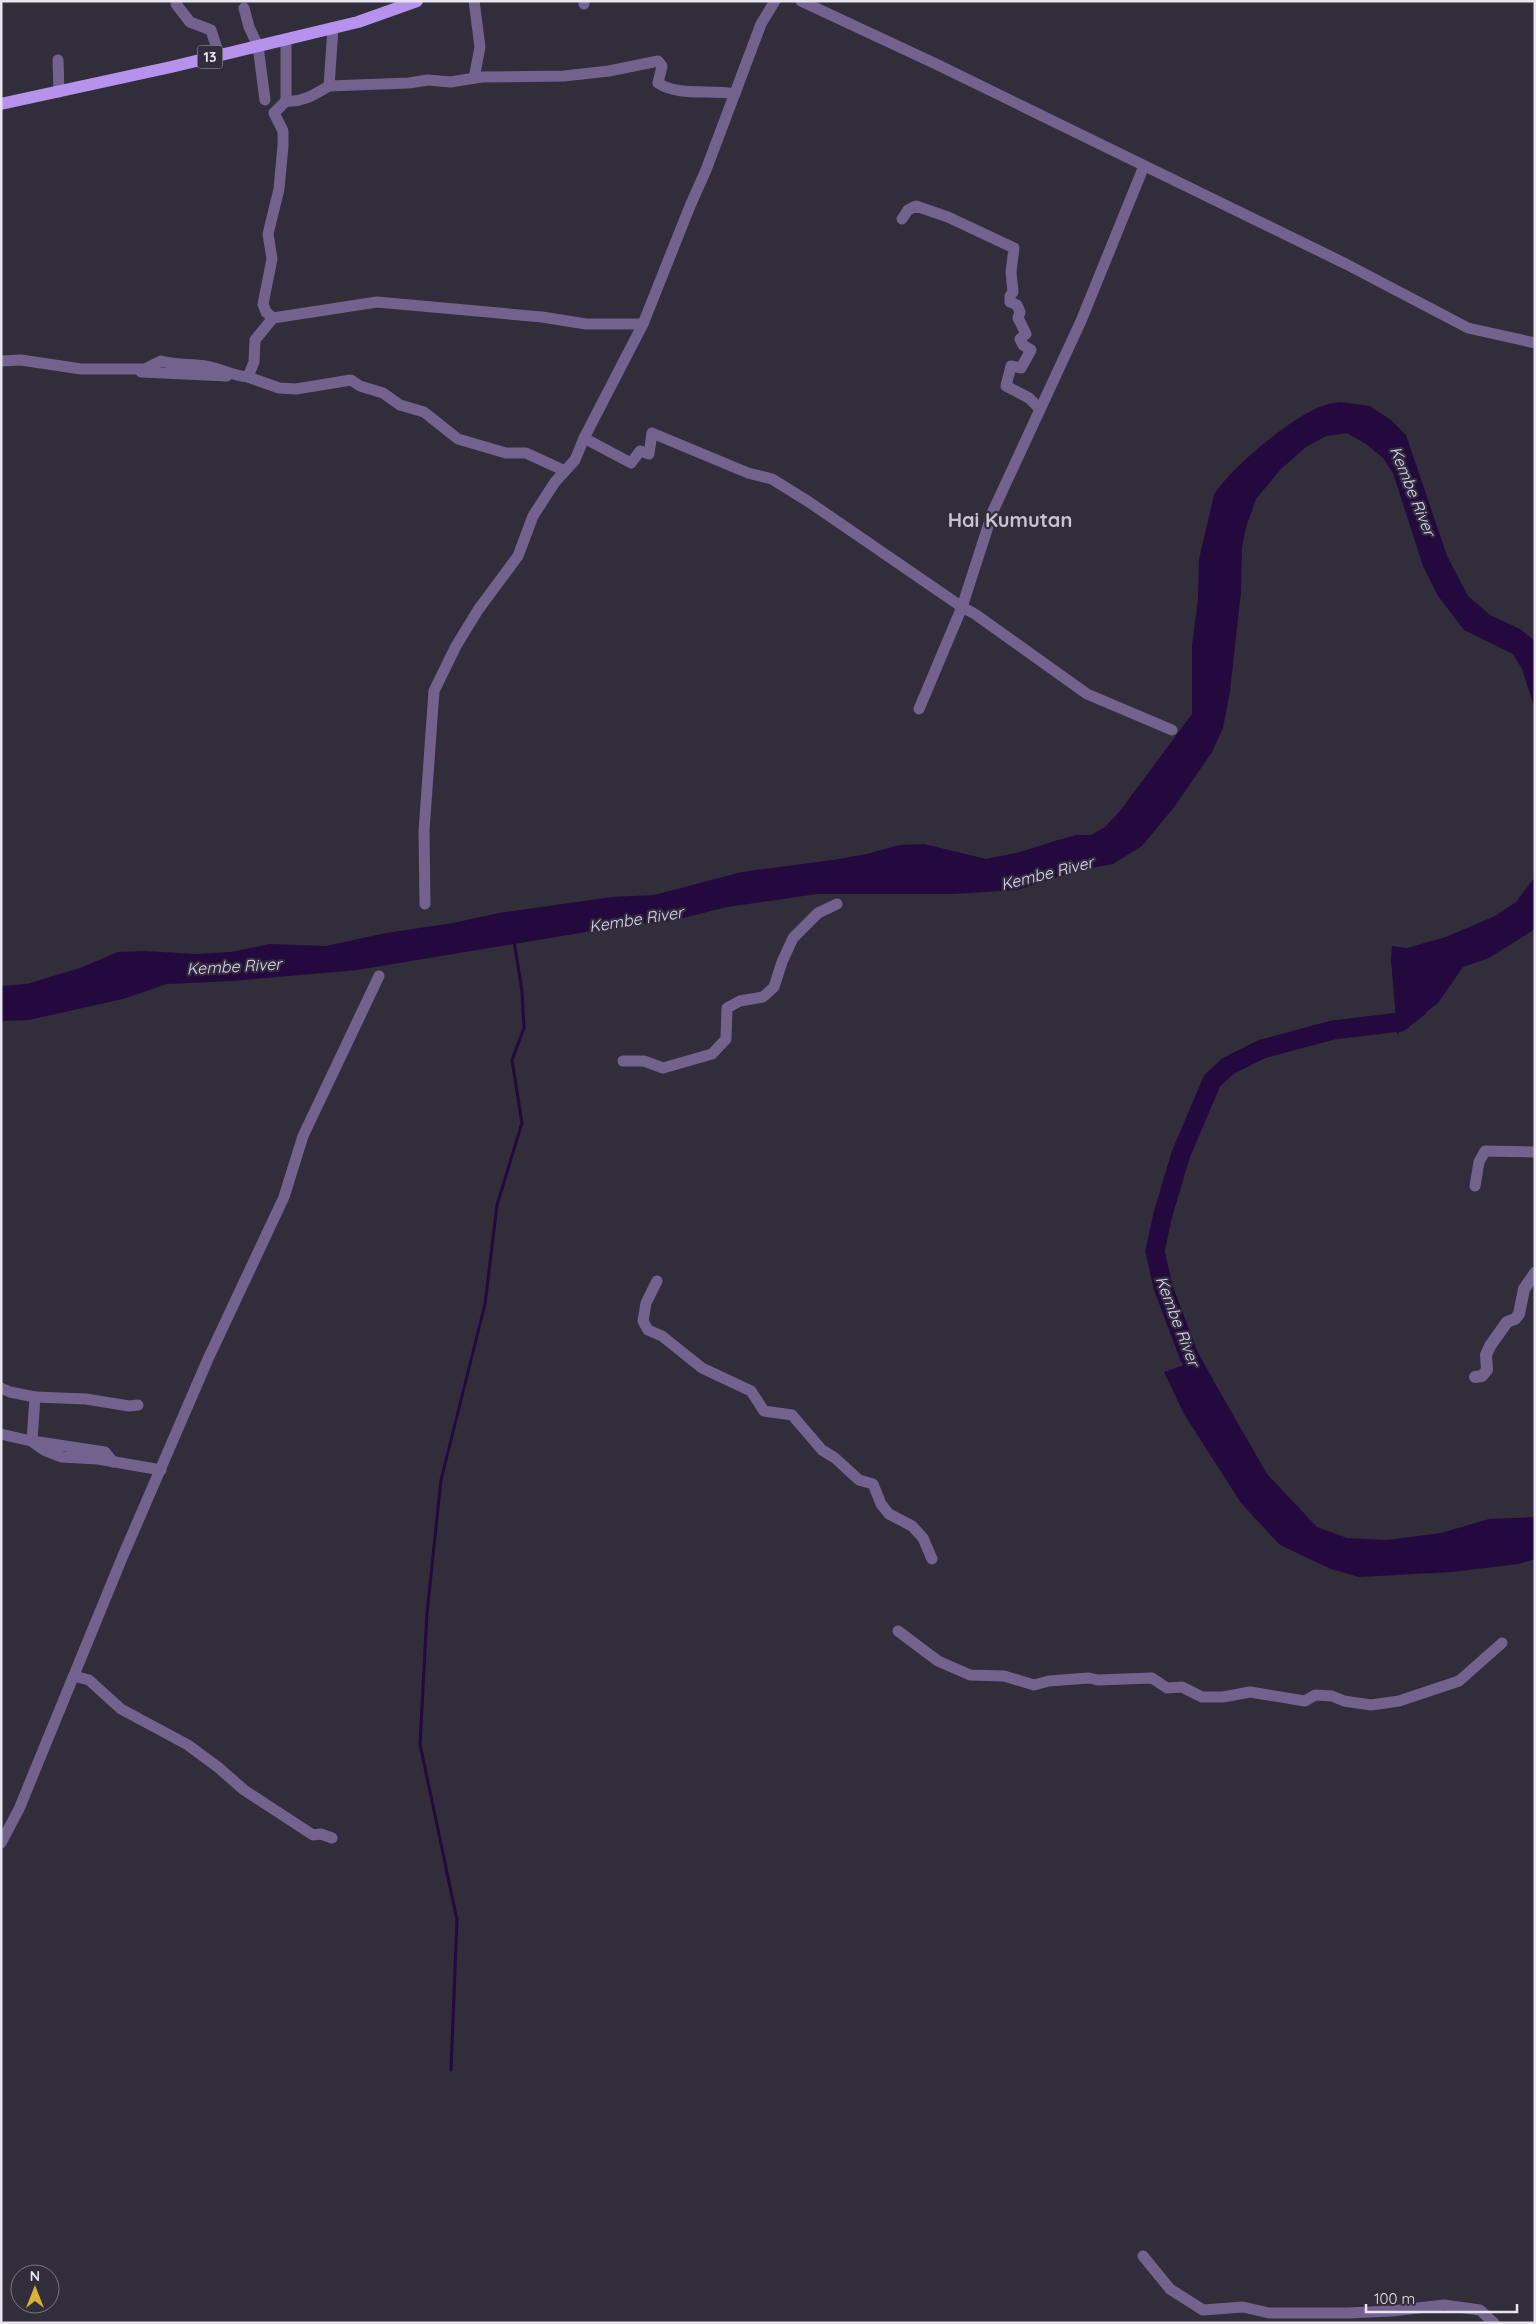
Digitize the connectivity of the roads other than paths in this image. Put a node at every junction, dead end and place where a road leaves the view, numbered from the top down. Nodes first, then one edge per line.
1 (417, 1) edge
2 (474, 1) edge
3 (774, 1) edge
4 (801, 1) edge
5 (176, 4) dead end
6 (244, 8) dead end
7 (333, 28) junction
8 (286, 39) junction
9 (258, 46) junction
10 (219, 55) junction
11 (58, 60) dead end
12 (474, 78) junction
13 (329, 86) junction
14 (59, 92) junction
15 (735, 94) junction
16 (285, 102) junction
17 (1, 104) edge
18 (1144, 166) junction
19 (902, 218) dead end
20 (273, 318) junction
21 (643, 324) junction
22 (1535, 343) edge
23 (1, 360) edge
24 (242, 377) junction
25 (1040, 409) junction
26 (584, 438) junction
27 (565, 471) junction
28 (962, 607) junction
29 (918, 709) dead end
30 (1172, 730) dead end
31 (425, 904) dead end
32 (837, 904) dead end
33 (379, 976) dead end
34 (623, 1061) dead end
35 (1535, 1152) edge
36 (1475, 1186) dead end
37 (1535, 1273) edge
38 (657, 1281) dead end
39 (1475, 1377) dead end
40 (1, 1388) edge
41 (35, 1397) junction
42 (138, 1405) dead end
43 (1, 1434) edge
44 (32, 1441) junction
45 (160, 1470) junction
46 (932, 1558) dead end
47 (898, 1631) dead end
48 (1502, 1644) dead end
49 (74, 1676) junction
50 (332, 1838) dead end
51 (1, 1843) edge
52 (1143, 2256) dead end
53 (1494, 2323) edge

1 - 7 main road, 13
2 - 12 street
3 - 15 street
4 - 18 street
5 - 10 street
6 - 9 street
7 - 8 main road, 13
7 - 13 street
8 - 9 main road, 13
8 - 16 street
9 - 10 main road, 13
9 - 16 street
10 - 14 main road, 13
11 - 14 street
12 - 13 street
12 - 15 street
13 - 16 street
14 - 17 main road, 13
15 - 21 street
16 - 20 street
18 - 22 street
18 - 25 street
19 - 25 street
20 - 21 street
20 - 24 street
21 - 26 street
23 - 24 street
24 - 27 street
25 - 28 street
26 - 27 street
26 - 28 street
27 - 31 street
28 - 29 street
28 - 30 street
32 - 34 street
33 - 45 street
35 - 36 street
37 - 39 street
38 - 46 street
40 - 41 street
41 - 42 street
41 - 44 street
43 - 44 street
44 - 45 street
45 - 49 street
47 - 48 street
49 - 50 street
49 - 51 street
52 - 53 street

